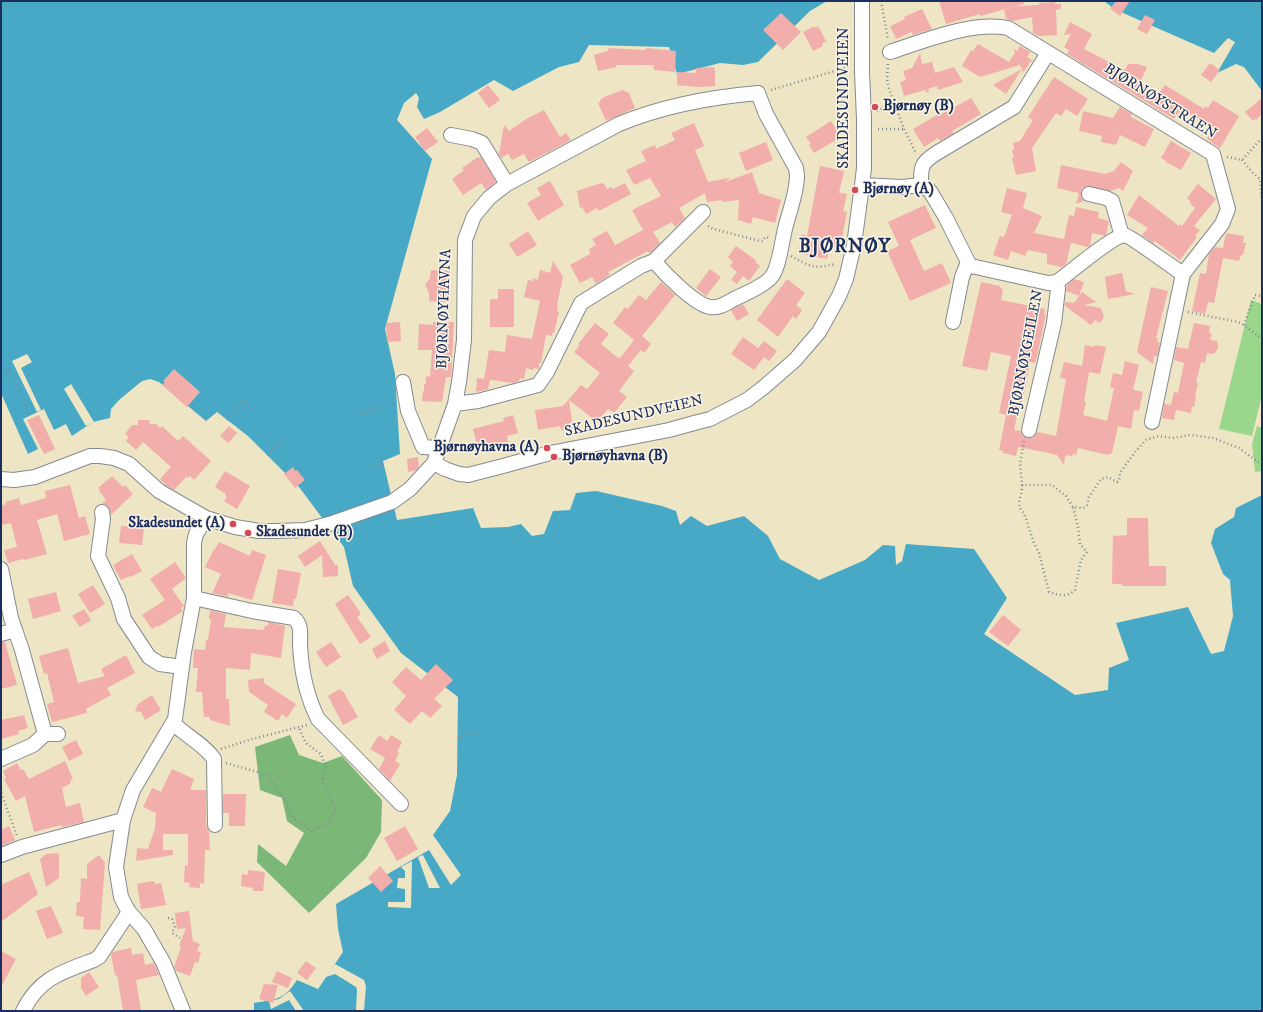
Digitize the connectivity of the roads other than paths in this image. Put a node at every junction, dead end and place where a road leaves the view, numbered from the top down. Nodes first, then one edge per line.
1 (862, 1) edge
2 (890, 52) road end
3 (1048, 53) junction
4 (451, 135) dead end
5 (507, 184) junction
6 (862, 185) junction
7 (920, 185) junction
8 (1089, 194) dead end
9 (702, 212) road end
10 (1122, 236) junction
11 (654, 261) junction
12 (968, 262) junction
13 (1183, 274) junction
14 (1057, 282) junction
15 (953, 322) dead end
16 (403, 382) dead end
17 (455, 404) junction
18 (1152, 422) dead end
19 (1029, 430) road end
20 (439, 448) junction
21 (432, 465) junction
22 (1, 480) edge
23 (102, 512) dead end
24 (206, 518) junction
25 (1, 569) edge
26 (194, 598) junction
27 (15, 630) junction
28 (1, 634) edge
29 (182, 667) junction
30 (173, 723) junction
31 (1, 759) edge
32 (401, 804) dead end
33 (122, 820) junction
34 (215, 825) dead end
35 (1, 855) edge
36 (128, 912) junction
37 (23, 1011) edge
38 (183, 1011) edge

1 - 6 street, SKADESUNDVEIEN
2 - 3 street, BJØRNØYSTRAEN
3 - 7 street
3 - 13 street, BJØRNØYSTRAEN
4 - 5 street
5 - 11 street, BJØRNØYHAVNA
5 - 17 street, BJØRNØYHAVNA
6 - 7 street
6 - 21 street, SKADESUNDVEIEN
7 - 12 street
8 - 10 street
9 - 11 street
10 - 13 street
10 - 14 street, BJØRNØYGEILEN
11 - 17 street
12 - 14 street, BJØRNØYGEILEN
12 - 15 street
13 - 18 street, BJØRNØYSTRAEN
14 - 19 street, BJØRNØYGEILEN
16 - 20 street
17 - 20 street, BJØRNØYHAVNA
20 - 21 street, BJØRNØYHAVNA
21 - 24 street
22 - 24 street
23 - 29 street
24 - 26 street
25 - 27 street
26 - 29 street
26 - 32 street
27 - 28 street
27 - 31 street
29 - 30 street
30 - 33 street
30 - 34 street
33 - 35 street
33 - 36 street
36 - 37 street
36 - 38 street

